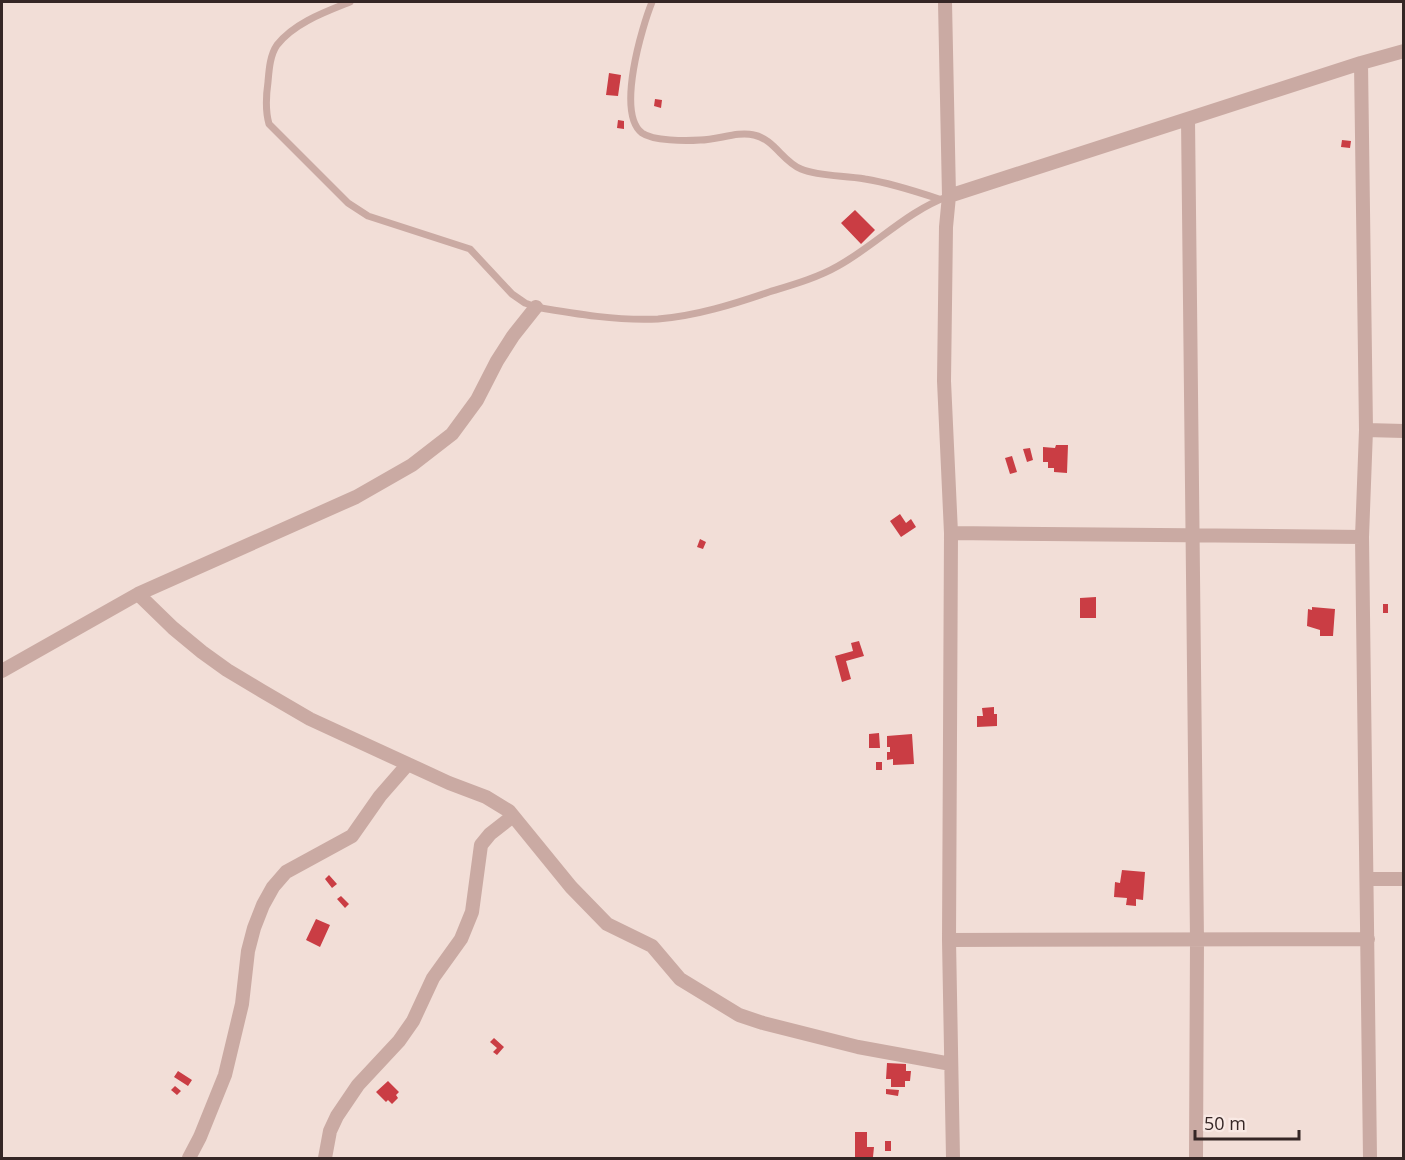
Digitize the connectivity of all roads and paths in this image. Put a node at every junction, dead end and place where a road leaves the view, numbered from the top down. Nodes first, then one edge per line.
1 (350, 2) edge
2 (652, 2) edge
3 (945, 2) edge
4 (1404, 51) edge
5 (1361, 63) junction
6 (1188, 119) junction
7 (944, 198) junction
8 (536, 307) junction
9 (1366, 430) junction
10 (1404, 431) edge
11 (951, 533) junction
12 (1193, 535) junction
13 (1362, 537) junction
14 (138, 594) junction
15 (2, 671) edge
16 (408, 764) junction
17 (513, 816) junction
18 (1368, 879) junction
19 (1404, 879) edge
20 (1368, 939) junction
21 (949, 940) junction
22 (1197, 940) junction
23 (951, 1064) junction
24 (189, 1158) edge
25 (326, 1158) edge
26 (953, 1158) edge
27 (1196, 1158) edge
28 (1370, 1158) edge

1 - 8 lane
2 - 7 lane
3 - 7 street
4 - 5 street
5 - 6 street
5 - 9 street
6 - 7 street
6 - 12 street
7 - 8 lane
7 - 11 street
8 - 14 street
9 - 10 street
9 - 13 street
11 - 12 street
11 - 21 street
12 - 13 street
12 - 22 street
13 - 18 street
14 - 15 street
14 - 16 street
16 - 17 street
16 - 24 street
17 - 23 street
17 - 25 street
18 - 19 street
18 - 20 street
20 - 22 street
20 - 28 street
21 - 22 street
21 - 23 street
22 - 27 street
23 - 26 street

